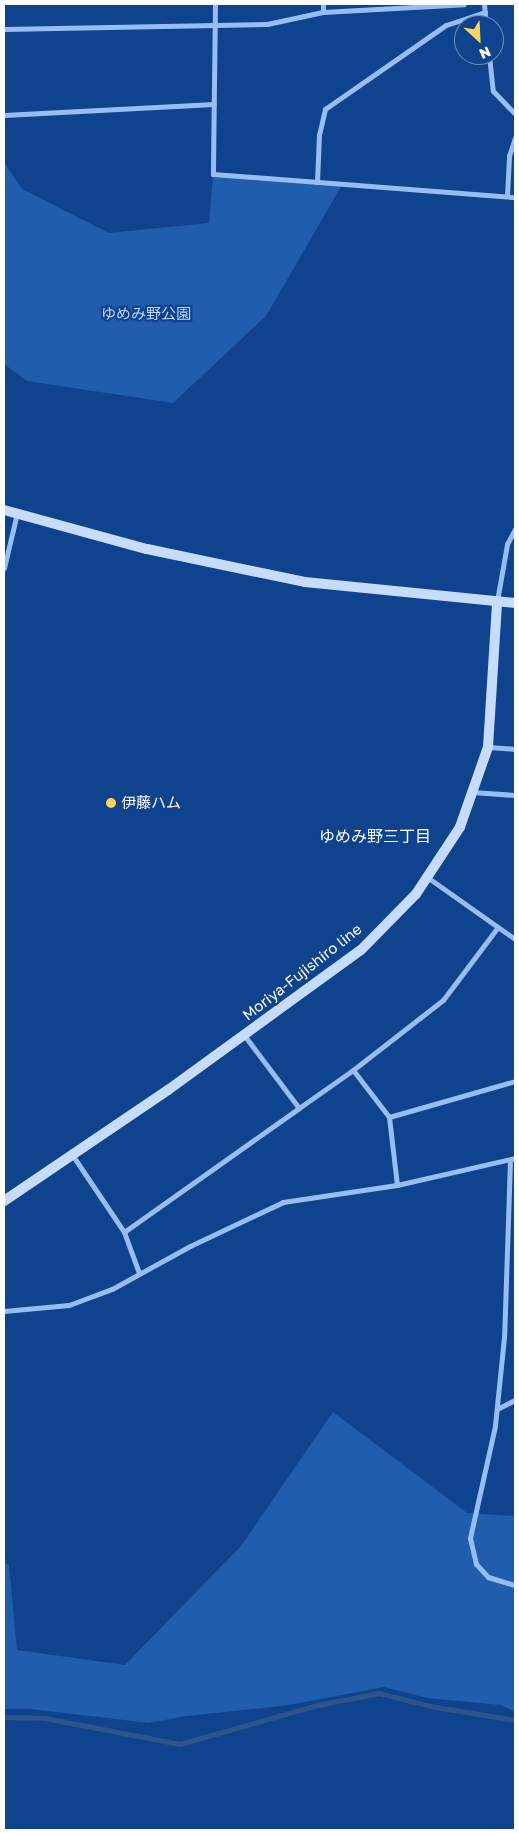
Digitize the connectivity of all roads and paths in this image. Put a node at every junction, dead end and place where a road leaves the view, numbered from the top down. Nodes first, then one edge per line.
1 (215, 4) edge
2 (323, 4) edge
3 (464, 4) edge
4 (484, 4) edge
5 (323, 12) junction
6 (485, 12) junction
7 (485, 15) edge
8 (215, 26) junction
9 (4, 29) edge
10 (491, 65) edge
11 (214, 104) junction
12 (515, 114) edge
13 (4, 115) edge
14 (515, 138) edge
15 (317, 182) junction
16 (507, 196) junction
17 (515, 197) edge
18 (4, 510) edge
19 (17, 513) junction
20 (515, 529) edge
21 (4, 568) edge
22 (497, 602) junction
23 (515, 603) edge
24 (488, 747) junction
25 (515, 749) edge
26 (472, 792) junction
27 (515, 795) edge
28 (427, 877) junction
29 (498, 927) junction
30 (515, 939) edge
31 (244, 1035) junction
32 (353, 1070) junction
33 (515, 1081) edge
34 (299, 1108) junction
35 (389, 1117) junction
36 (74, 1156) junction
37 (513, 1159) edge
38 (397, 1185) junction
39 (4, 1201) edge
40 (124, 1232) junction
41 (139, 1273) junction
42 (4, 1311) edge
43 (515, 1400) edge
44 (497, 1409) junction
45 (515, 1585) edge

1 - 8 street
2 - 5 street
3 - 5 street
4 - 6 street
5 - 8 street
6 - 7 street
6 - 15 street
8 - 9 street
8 - 11 street
10 - 12 street
11 - 13 street
11 - 15 street
14 - 16 street
15 - 16 street
16 - 17 street
18 - 19 main road
19 - 21 street
19 - 22 main road
20 - 22 street
22 - 23 main road
22 - 24 main road, Moriya-Fujishiro line
24 - 25 street
24 - 26 main road, Moriya-Fujishiro line
26 - 27 street
26 - 28 main road, Moriya-Fujishiro line
28 - 29 street
28 - 31 main road, Moriya-Fujishiro line
29 - 30 street
29 - 32 street
31 - 34 street
31 - 36 main road, Moriya-Fujishiro line
32 - 34 street
32 - 35 street
33 - 35 street
34 - 40 street
35 - 38 street
36 - 39 main road, Moriya-Fujishiro line
36 - 40 street
37 - 38 street
37 - 44 street
38 - 41 street
40 - 41 street
41 - 42 street
43 - 44 street
44 - 45 street

